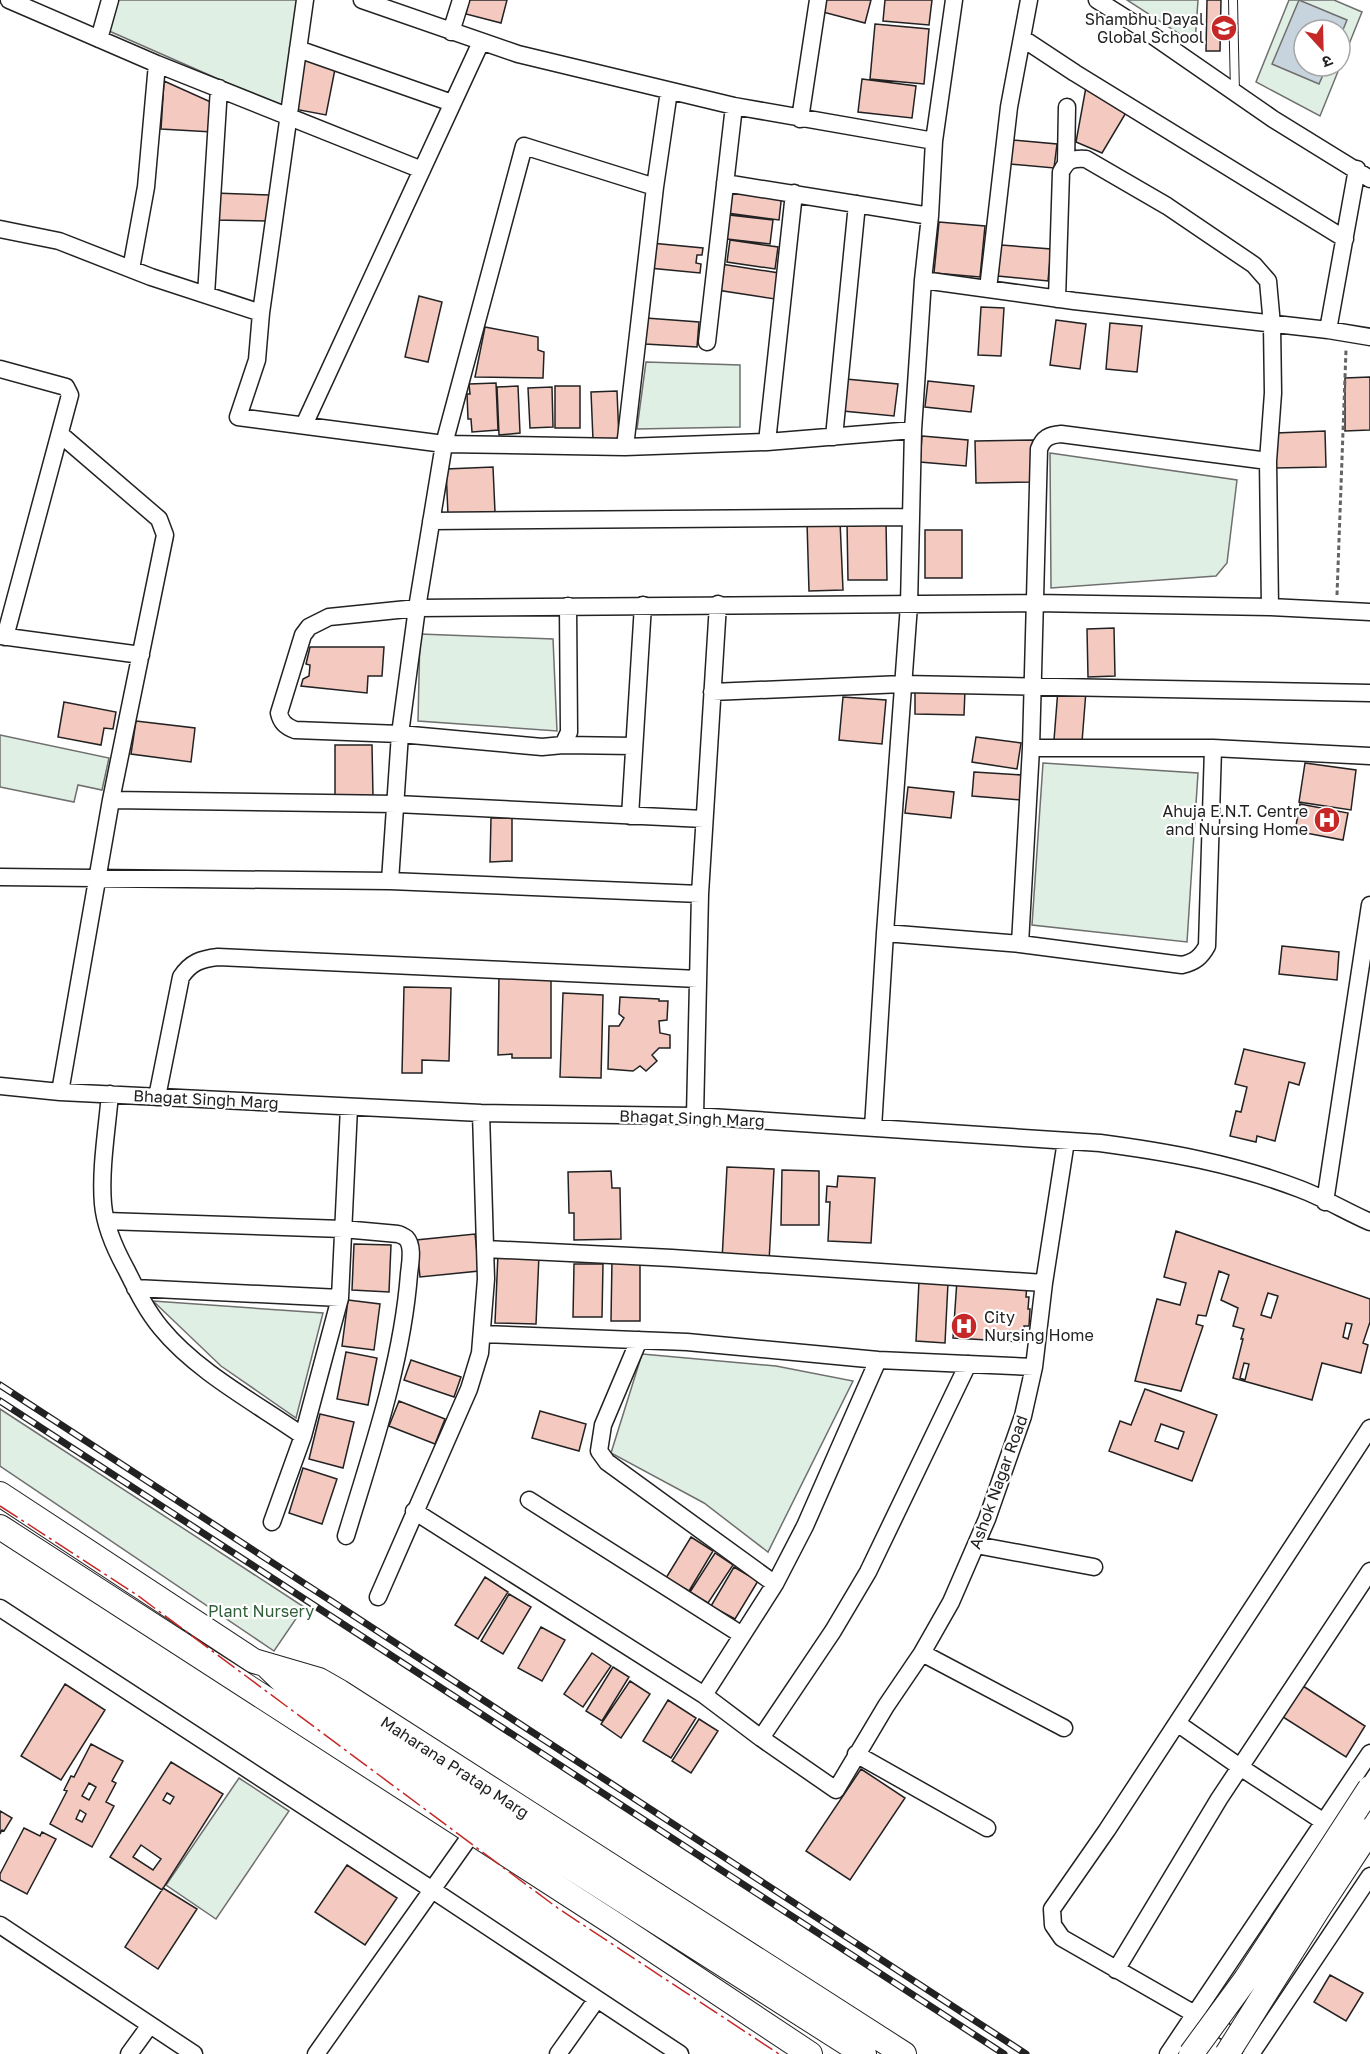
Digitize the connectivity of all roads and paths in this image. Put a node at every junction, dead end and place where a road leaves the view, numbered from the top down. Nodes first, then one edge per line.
1 (9, 0) edge
2 (110, 0) edge
3 (305, 0) edge
4 (362, 0) edge
5 (461, 0) edge
6 (818, 0) edge
7 (954, 0) edge
8 (1029, 0) edge
9 (1097, 0) edge
10 (1233, 0) edge
11 (396, 6) edge
12 (42, 7) edge
13 (451, 32) junction
14 (1022, 38) junction
15 (99, 39) junction
16 (481, 42) junction
17 (298, 49) junction
18 (157, 63) junction
19 (219, 88) junction
20 (669, 91) junction
21 (1235, 93) junction
22 (453, 103) junction
23 (734, 106) junction
24 (1067, 106) dead end
25 (289, 116) junction
26 (800, 119) junction
27 (934, 141) junction
28 (1066, 162) junction
29 (422, 170) junction
30 (1364, 174) edge
31 (725, 183) junction
32 (654, 188) junction
33 (795, 193) junction
34 (857, 204) junction
35 (930, 216) junction
36 (0, 229) edge
37 (1344, 239) junction
38 (131, 269) junction
39 (922, 280) junction
40 (988, 289) junction
41 (206, 295) junction
42 (1057, 299) junction
43 (261, 313) junction
44 (1272, 325) junction
45 (1328, 330) junction
46 (1346, 333) junction
47 (1370, 337) edge
48 (707, 342) dead end
49 (0, 369) edge
50 (304, 425) junction
51 (913, 430) junction
52 (60, 434) junction
53 (834, 436) junction
54 (767, 442) junction
55 (444, 444) junction
56 (625, 447) junction
57 (1268, 460) junction
58 (911, 517) junction
59 (431, 521) junction
60 (1035, 603) junction
61 (718, 604) junction
62 (643, 605) junction
63 (909, 605) junction
64 (568, 606) junction
65 (1270, 607) junction
66 (417, 608) junction
67 (1337, 610) junction
68 (1370, 612) edge
69 (3, 636) edge
70 (141, 655) junction
71 (903, 684) junction
72 (1033, 686) junction
73 (712, 692) junction
74 (1370, 693) edge
75 (400, 734) junction
76 (563, 745) junction
77 (634, 746) junction
78 (1031, 748) junction
79 (1213, 748) junction
80 (1370, 756) edge
81 (111, 800) junction
82 (396, 804) junction
83 (630, 816) junction
84 (704, 819) junction
85 (0, 877) edge
86 (99, 877) junction
87 (390, 881) junction
88 (700, 894) junction
89 (1370, 905) edge
90 (885, 933) junction
91 (1020, 944) junction
92 (1366, 953) edge
93 (698, 979) junction
94 (0, 1086) edge
95 (60, 1092) junction
96 (110, 1094) junction
97 (156, 1097) junction
98 (349, 1107) junction
99 (481, 1113) junction
100 (695, 1116) junction
101 (873, 1128) junction
102 (1066, 1141) junction
103 (1326, 1202) junction
104 (106, 1221) junction
105 (1370, 1222) edge
106 (343, 1229) junction
107 (485, 1249) junction
108 (1044, 1283) junction
109 (135, 1288) junction
110 (340, 1298) junction
111 (482, 1334) junction
112 (639, 1340) junction
113 (878, 1360) junction
114 (968, 1364) junction
115 (1034, 1367) junction
116 (1370, 1428) edge
117 (303, 1436) junction
118 (0, 1494) edge
119 (529, 1500) dead end
120 (414, 1511) junction
121 (272, 1522) dead end
122 (0, 1527) edge
123 (346, 1536) dead end
124 (976, 1545) junction
125 (1094, 1567) dead end
126 (1370, 1570) edge
127 (775, 1584) junction
128 (378, 1598) dead end
129 (0, 1608) edge
130 (742, 1635) junction
131 (922, 1653) junction
132 (268, 1666) junction
133 (704, 1695) junction
134 (1177, 1723) junction
135 (1064, 1728) dead end
136 (761, 1738) junction
137 (1370, 1753) edge
138 (856, 1754) junction
139 (1240, 1767) junction
140 (1370, 1788) edge
141 (1324, 1822) junction
142 (987, 1828) dead end
143 (1370, 1830) edge
144 (473, 1832) junction
145 (1370, 1876) edge
146 (431, 1889) junction
147 (0, 1924) edge
148 (1116, 1970) junction
149 (597, 1999) junction
150 (1194, 2015) junction
151 (150, 2025) junction
152 (1252, 2051) edge
153 (129, 2054) edge
154 (194, 2054) edge
155 (316, 2054) edge
156 (558, 2054) edge
157 (681, 2054) edge
158 (810, 2054) edge
159 (864, 2054) edge
160 (904, 2054) edge
161 (1167, 2054) edge
162 (1191, 2054) edge
163 (1227, 2054) edge

1 - 12 street
2 - 15 street
3 - 17 street
4 - 11 street
5 - 13 street
6 - 26 street
7 - 27 street
8 - 14 street
9 - 21 street
10 - 21 lane
11 - 13 street
12 - 15 street
13 - 16 street
14 - 37 street
14 - 40 street
15 - 18 street
16 - 20 street
16 - 22 street
17 - 22 street
17 - 25 street
18 - 19 street
18 - 38 street
19 - 25 street
19 - 41 street
20 - 23 street
20 - 32 street
21 - 30 street
22 - 29 street
23 - 26 street
23 - 31 street
24 - 28 street
25 - 29 street
25 - 43 street
26 - 27 street
27 - 35 street
28 - 42 street
28 - 44 street
29 - 50 street
30 - 37 street
31 - 33 street
31 - 48 street
32 - 55 street
32 - 56 street
33 - 34 street
33 - 54 street
34 - 35 street
34 - 53 street
35 - 39 street
36 - 38 street
37 - 45 street
38 - 41 street
39 - 40 street
39 - 51 street
40 - 42 street
41 - 43 street
42 - 44 street
43 - 50 street
44 - 45 street
44 - 57 street
45 - 46 street
46 - 47 street
46 - 67 path
49 - 52 street
50 - 55 street
51 - 53 street
51 - 58 street
52 - 69 street
52 - 70 street
53 - 54 street
54 - 56 street
55 - 56 street
55 - 59 street
57 - 60 street
57 - 65 street
58 - 59 street
58 - 63 street
59 - 66 street
60 - 63 street
60 - 65 street
60 - 72 street
61 - 62 street
61 - 63 street
61 - 73 street
62 - 64 street
62 - 77 street
63 - 71 street
64 - 66 street
64 - 76 street
65 - 67 street
66 - 75 street
66 - 75 street
67 - 68 street
69 - 70 street
70 - 81 street
71 - 72 street
71 - 73 street
71 - 90 street
72 - 74 street
72 - 78 street
73 - 84 street
75 - 76 street
75 - 82 street
76 - 77 street
77 - 83 street
78 - 79 street
78 - 91 street
79 - 80 street
79 - 91 street
81 - 82 street
81 - 86 street
82 - 83 street
82 - 87 street
83 - 84 street
84 - 88 street
85 - 86 street
86 - 87 street
86 - 95 street
87 - 88 street
88 - 93 street
89 - 92 street
90 - 91 street
90 - 101 street
92 - 103 street
93 - 97 street
93 - 100 street
94 - 95 street, Bhagat Singh Marg
95 - 96 street, Bhagat Singh Marg
96 - 97 street, Bhagat Singh Marg
96 - 104 street
97 - 98 street, Bhagat Singh Marg
98 - 99 street, Bhagat Singh Marg
98 - 106 street
99 - 100 street, Bhagat Singh Marg
99 - 107 street
100 - 101 street, Bhagat Singh Marg
101 - 102 street, Bhagat Singh Marg
102 - 103 street, Bhagat Singh Marg
102 - 108 street, Ashok Nagar Road
103 - 105 street, Bhagat Singh Marg
104 - 106 street
104 - 109 street
106 - 110 street
106 - 123 street
107 - 108 street
107 - 111 street
108 - 115 street, Ashok Nagar Road
109 - 110 street
109 - 117 street
110 - 117 street
111 - 112 street
111 - 120 street
112 - 113 street
112 - 127 street
113 - 114 street
113 - 127 street
114 - 115 street
114 - 136 street
115 - 124 street, Ashok Nagar Road
116 - 134 street
117 - 121 street
118 - 132 main road, Maharana Pratap Marg
119 - 130 street
120 - 128 street
120 - 133 street
122 - 144 main road
124 - 125 street
124 - 131 street, Ashok Nagar Road
126 - 139 street
127 - 130 street
129 - 146 street
130 - 133 street
131 - 135 street
131 - 138 street, Ashok Nagar Road
132 - 159 main road
132 - 160 main road, Maharana Pratap Marg
133 - 136 street
134 - 139 street
134 - 148 street
136 - 138 street, Ashok Nagar Road
137 - 141 street
138 - 142 street
139 - 141 street
139 - 148 street
140 - 162 main road, bridge
141 - 150 street
143 - 163 main road, bridge
144 - 146 street
144 - 158 main road
145 - 152 street
146 - 149 street
146 - 155 street
147 - 151 street
148 - 150 street
149 - 156 street
149 - 157 street
150 - 152 street
150 - 161 street
151 - 153 street
151 - 154 street

